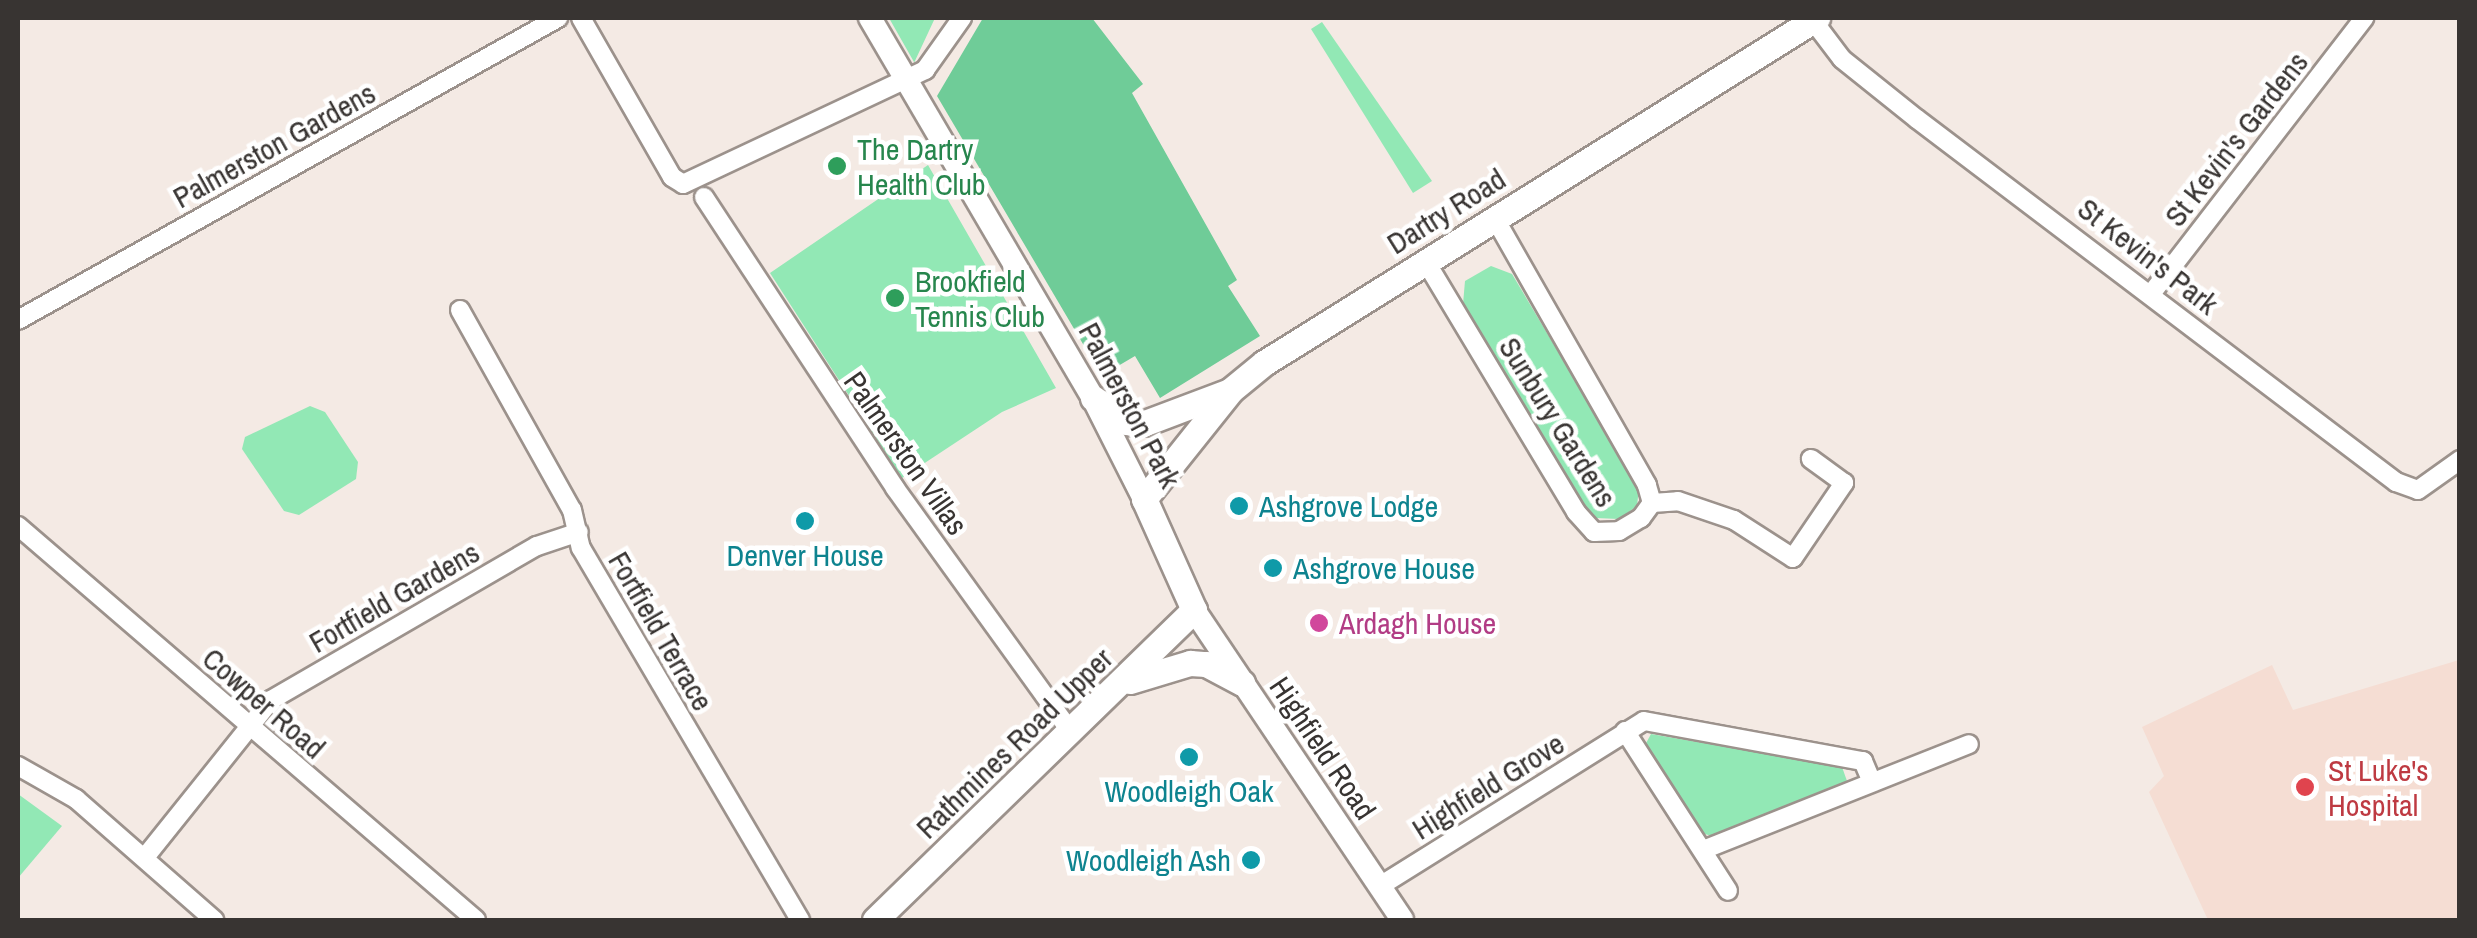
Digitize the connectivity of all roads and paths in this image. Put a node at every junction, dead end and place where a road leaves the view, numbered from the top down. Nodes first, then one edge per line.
1 (558, 18) edge
2 (581, 18) edge
3 (870, 18) edge
4 (962, 18) edge
5 (2364, 18) edge
6 (1814, 19) edge
7 (906, 80) junction
8 (704, 197) dead end
9 (1495, 218) junction
10 (1426, 262) junction
11 (2152, 294) junction
12 (460, 310) dead end
13 (18, 320) edge
14 (1231, 390) junction
15 (1093, 398) junction
16 (1811, 459) dead end
17 (2460, 460) edge
18 (1144, 499) junction
19 (1652, 503) junction
20 (18, 526) edge
21 (578, 532) junction
22 (1194, 610) junction
23 (1242, 683) junction
24 (1125, 684) junction
25 (250, 728) junction
26 (1625, 731) junction
27 (1072, 733) junction
28 (1969, 744) dead end
29 (18, 766) edge
30 (1872, 780) junction
31 (1703, 850) junction
32 (146, 856) junction
33 (1380, 886) junction
34 (1728, 891) dead end
35 (214, 920) edge
36 (476, 920) edge
37 (800, 920) edge
38 (875, 920) edge
39 (1402, 920) edge

1 - 13 street, Palmerston Gardens
2 - 7 street
3 - 7 street, Palmerston Park
4 - 7 street
5 - 11 street, St Kevin's Gardens
6 - 9 main road, Dartry Road
6 - 11 street, St Kevin's Park
7 - 15 street, Palmerston Park
8 - 27 street, Palmerston Villas
9 - 10 main road, Dartry Road
9 - 19 street, Sunbury Gardens
10 - 14 main road, Dartry Road
10 - 19 street, Sunbury Gardens
11 - 17 street, St Kevin's Park
12 - 21 street, Fortfield Terrace
14 - 15 main road
14 - 18 main road, Dartry Road
15 - 18 street, Palmerston Park
16 - 19 street
18 - 22 main road, Palmerston Park
20 - 25 street, Cowper Road
21 - 25 street, Fortfield Gardens
21 - 37 street, Fortfield Terrace
22 - 23 street, Highfield Road
22 - 24 main road, Rathmines Road Upper
23 - 24 main road
23 - 33 street, Highfield Road
24 - 27 main road, Rathmines Road Upper
25 - 32 street, Fortfield Gardens
25 - 36 street, Cowper Road
26 - 30 street, Highfield Grove
26 - 31 street
26 - 33 street, Highfield Grove
27 - 38 main road, Rathmines Road Upper
28 - 30 street
29 - 32 street
30 - 31 street
31 - 34 street
32 - 35 street
33 - 39 street, Highfield Road

